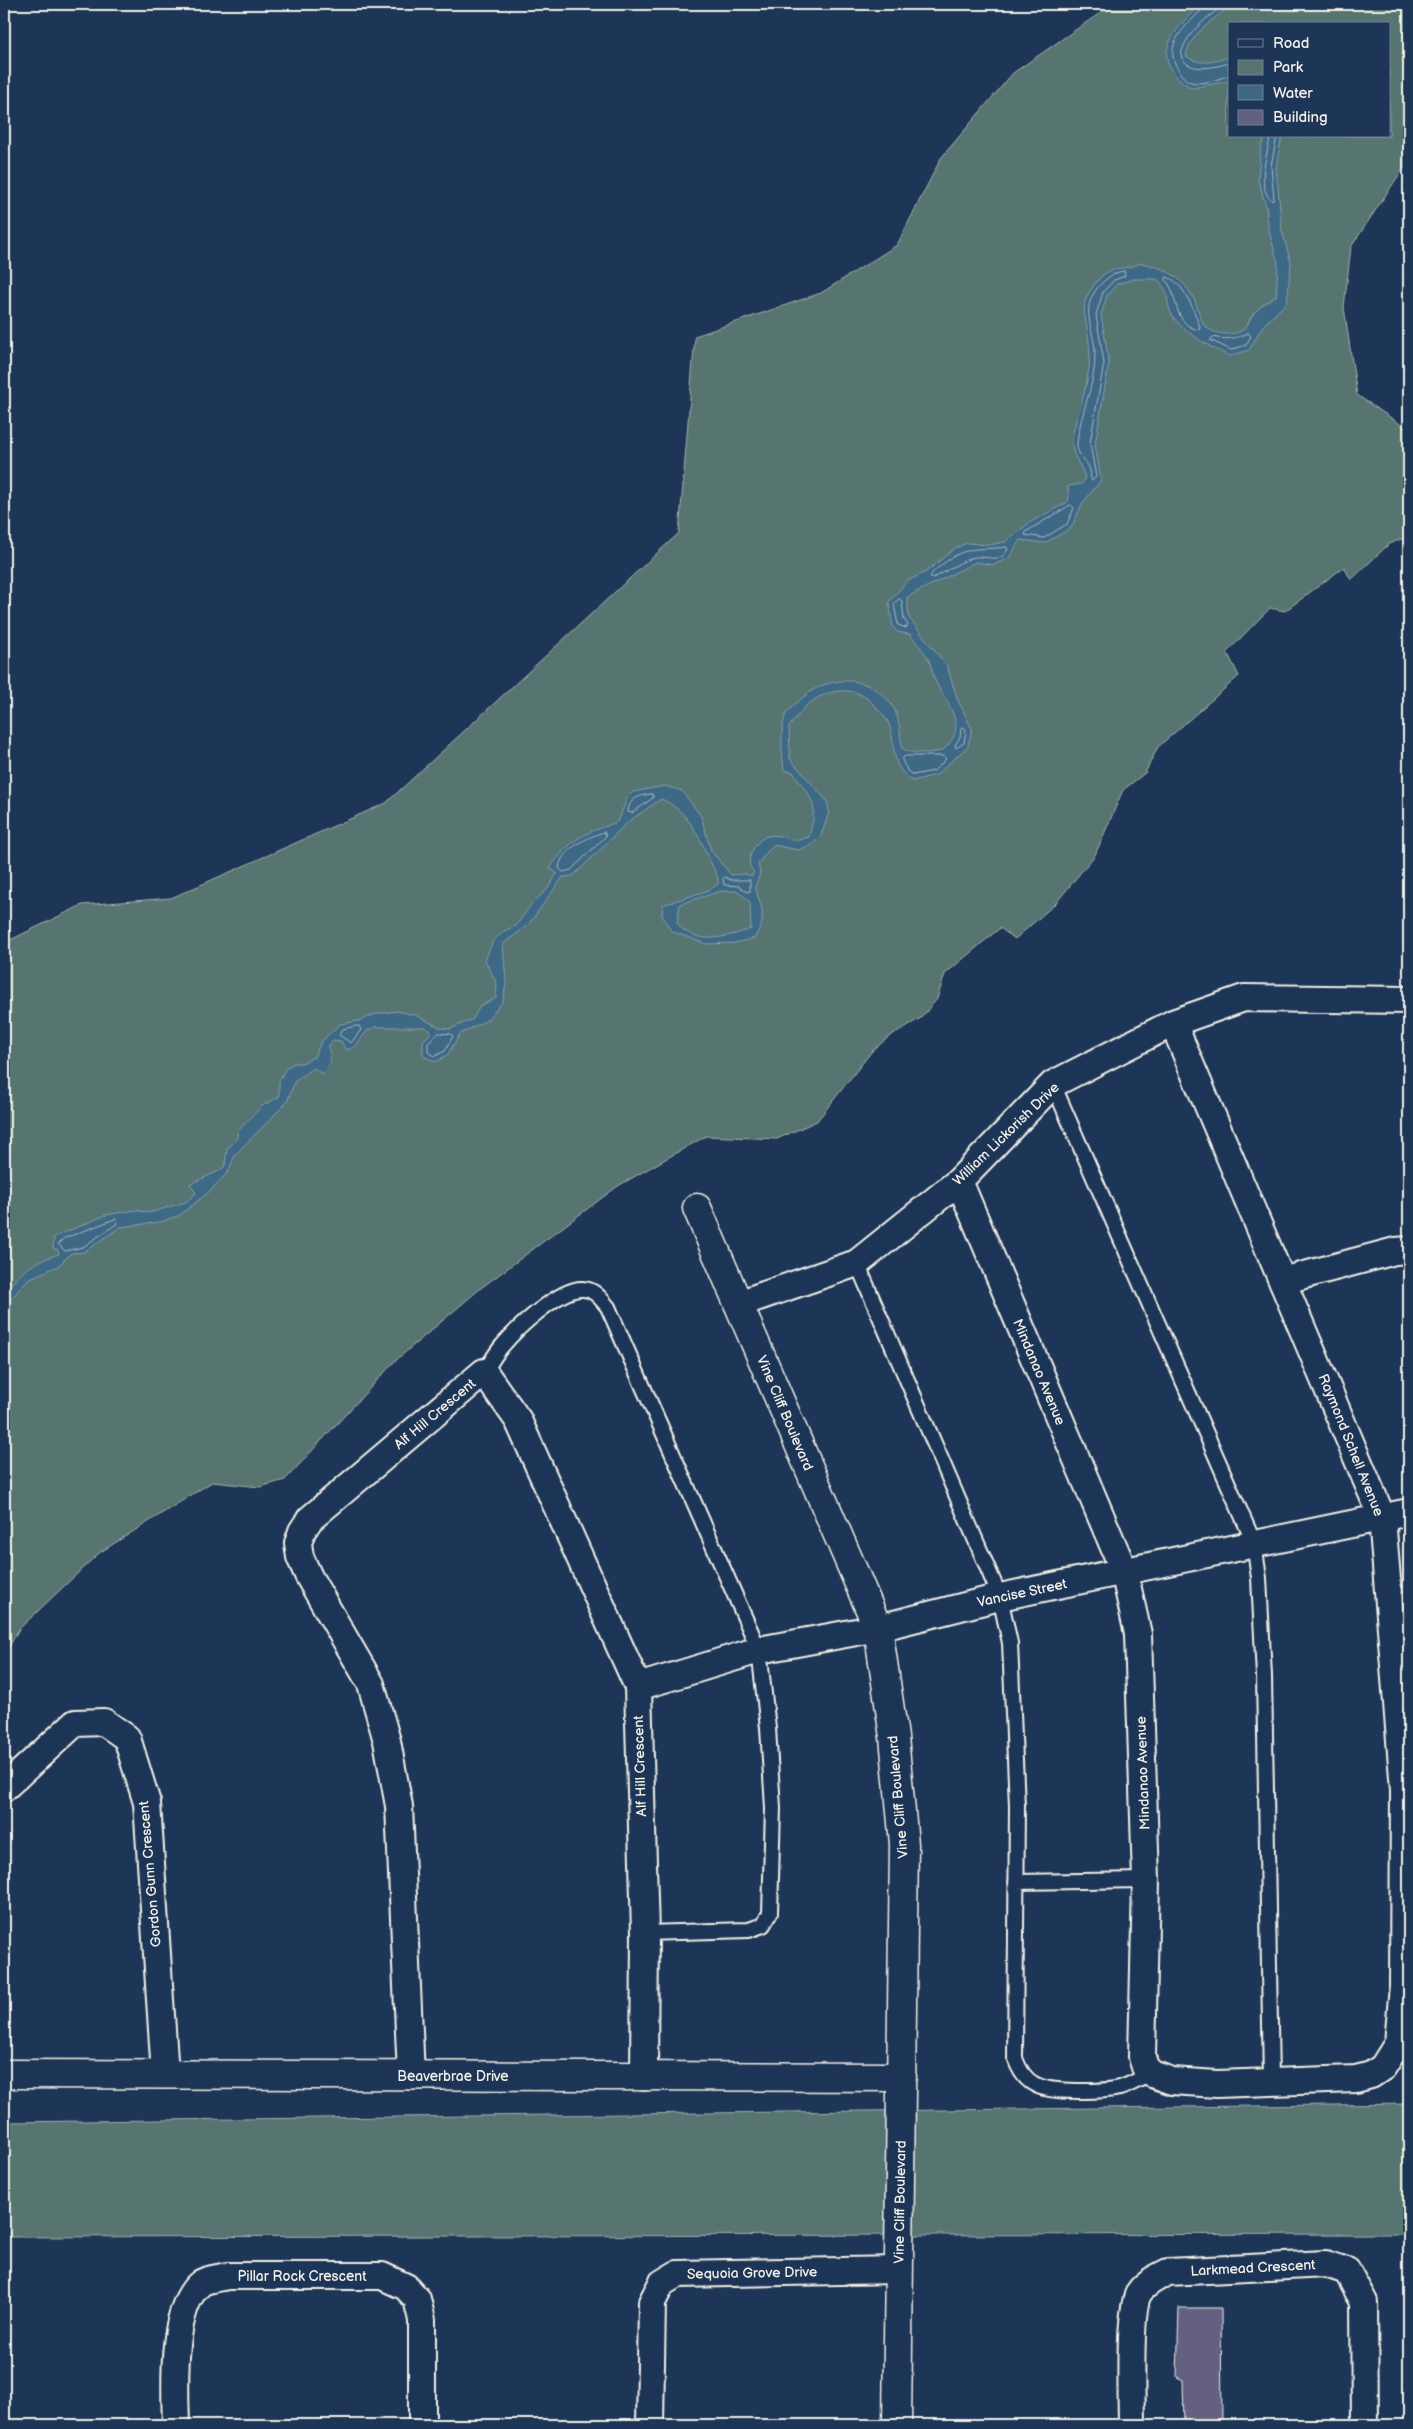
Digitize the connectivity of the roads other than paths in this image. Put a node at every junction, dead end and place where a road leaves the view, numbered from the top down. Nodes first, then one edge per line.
1 (1409, 1000) edge
2 (1173, 1023) junction
3 (1053, 1084) junction
4 (959, 1181) junction
5 (697, 1208) dead end
6 (1409, 1250) edge
7 (857, 1263) junction
8 (1282, 1281) junction
9 (738, 1304) junction
10 (484, 1372) junction
11 (1409, 1512) edge
12 (1382, 1517) junction
13 (1254, 1543) junction
14 (1124, 1571) junction
15 (1000, 1597) junction
16 (878, 1628) junction
17 (759, 1650) junction
18 (638, 1687) junction
19 (1405, 1738) edge
20 (4, 1788) edge
21 (1146, 1880) junction
22 (1016, 1882) junction
23 (645, 1933) junction
24 (1406, 1985) edge
25 (4, 2074) edge
26 (1152, 2074) junction
27 (165, 2075) junction
28 (411, 2076) junction
29 (644, 2076) junction
30 (902, 2077) junction
31 (1271, 2082) junction
32 (899, 2270) junction
33 (176, 2425) edge
34 (422, 2425) edge
35 (650, 2425) edge
36 (897, 2425) edge
37 (1132, 2425) edge
38 (1365, 2425) edge

1 - 2 street, William Lickorish Drive
2 - 3 street, William Lickorish Drive
2 - 8 street, Raymond Schell Avenue
3 - 4 street, William Lickorish Drive
3 - 13 lane
4 - 7 street, William Lickorish Drive
4 - 14 street, Mindanao Avenue
5 - 9 street, Vine Cliff Boulevard
6 - 8 street
7 - 9 street, William Lickorish Drive
7 - 15 lane
8 - 12 street, Raymond Schell Avenue
9 - 16 street, Vine Cliff Boulevard
10 - 17 lane
10 - 18 street, Alf Hill Crescent
10 - 28 street, Alf Hill Crescent
11 - 12 street, Vancise Street
12 - 13 street, Vancise Street
12 - 19 street, Raymond Schell Avenue
13 - 14 street, Vancise Street
13 - 31 lane
14 - 15 street, Vancise Street
14 - 21 street, Mindanao Avenue
15 - 16 street, Vancise Street
15 - 22 lane
16 - 17 street, Vancise Street
16 - 30 street, Vine Cliff Boulevard
17 - 18 street, Vancise Street
17 - 23 lane
18 - 23 street, Alf Hill Crescent
19 - 24 street, Raymond Schell Avenue
20 - 27 street, Gordon Gunn Crescent
21 - 22 lane
21 - 26 street, Mindanao Avenue
22 - 26 lane
23 - 29 street, Alf Hill Crescent
24 - 31 street
25 - 27 street, Beaverbrae Drive
26 - 31 street
27 - 28 street, Beaverbrae Drive
28 - 29 street, Beaverbrae Drive
29 - 30 street, Beaverbrae Drive
30 - 32 street, Vine Cliff Boulevard
32 - 35 street, Sequoia Grove Drive
32 - 36 street, Vine Cliff Boulevard
33 - 34 street, Pillar Rock Crescent
37 - 38 street, Larkmead Crescent

